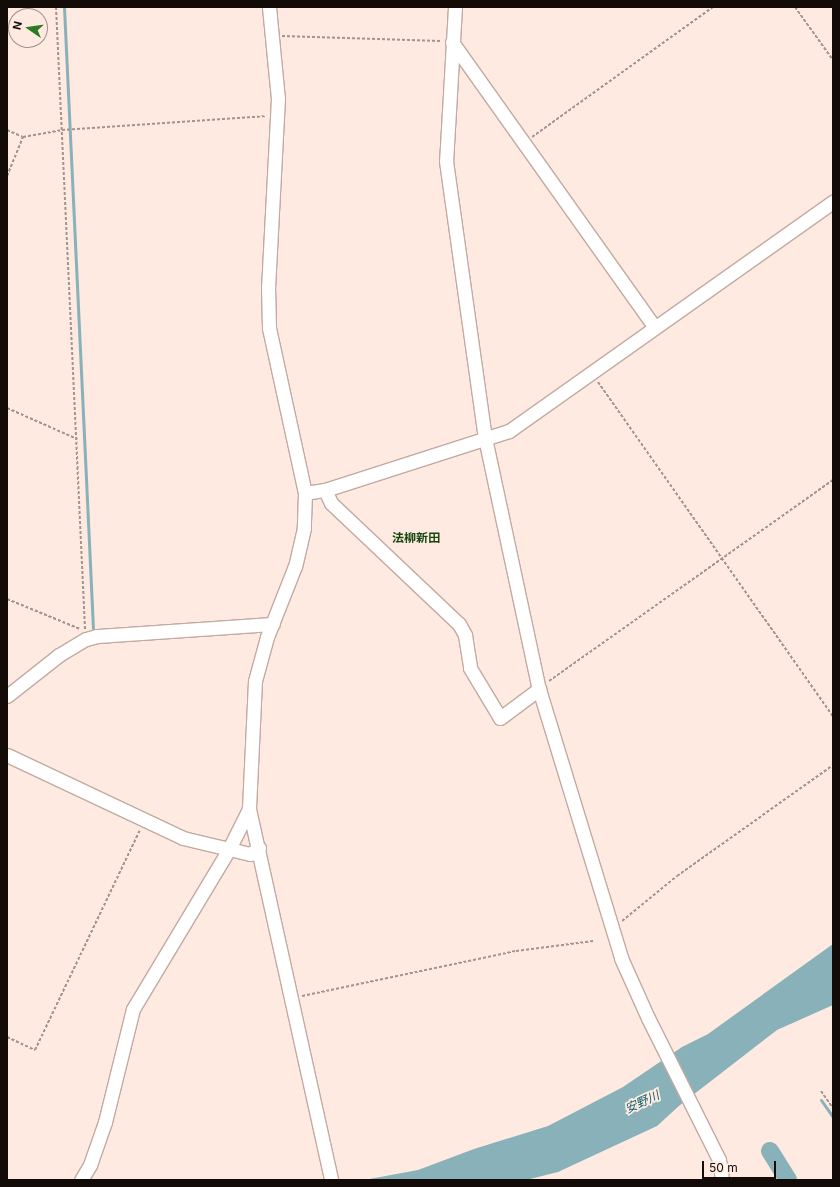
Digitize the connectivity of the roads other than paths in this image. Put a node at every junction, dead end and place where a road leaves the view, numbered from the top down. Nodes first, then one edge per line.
1 (269, 7) edge
2 (455, 7) edge
3 (452, 42) junction
4 (833, 202) edge
5 (654, 326) junction
6 (485, 438) junction
7 (325, 490) junction
8 (305, 493) junction
9 (273, 624) junction
10 (539, 687) junction
11 (7, 696) edge
12 (7, 755) edge
13 (249, 809) junction
14 (259, 848) junction
15 (229, 849) junction
16 (81, 1180) edge
17 (331, 1180) edge
18 (722, 1180) edge

1 - 8 street
2 - 3 street
3 - 5 street
3 - 6 street
4 - 5 street
5 - 6 street
6 - 7 street
6 - 10 street
7 - 8 street
7 - 10 street
8 - 9 street
9 - 11 street
9 - 13 street
10 - 18 street
12 - 15 street
13 - 14 street
13 - 15 street
14 - 15 street
14 - 17 street
15 - 16 street

